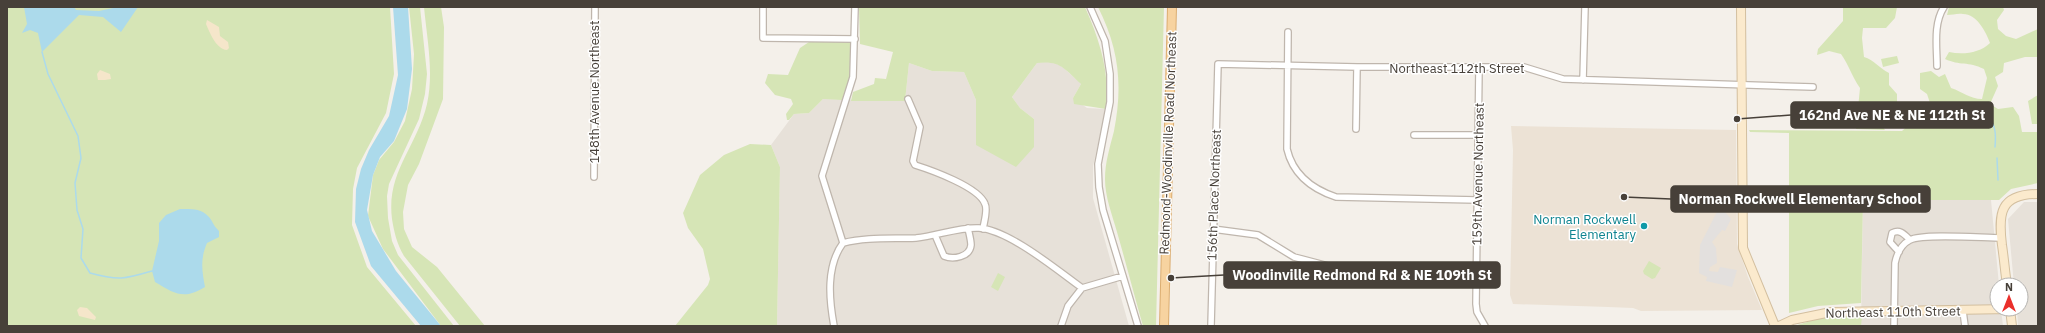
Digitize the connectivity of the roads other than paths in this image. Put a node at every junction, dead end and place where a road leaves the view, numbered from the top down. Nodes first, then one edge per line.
1 (595, 7) edge
2 (763, 7) edge
3 (855, 7) edge
4 (1090, 7) edge
5 (1172, 7) edge
6 (1585, 7) edge
7 (1741, 7) edge
8 (1944, 7) edge
9 (1288, 32) dead end
10 (855, 39) junction
11 (1218, 64) joint
12 (1286, 65) junction
13 (1937, 66) dead end
14 (1357, 67) junction
15 (1479, 68) junction
16 (1583, 80) junction
17 (1742, 84) junction
18 (1813, 87) dead end
19 (908, 99) dead end
20 (1356, 129) dead end
21 (1478, 134) junction
22 (1414, 135) dead end
23 (594, 177) dead end
24 (2038, 194) edge
25 (1477, 200) junction
26 (968, 228) junction
27 (983, 228) junction
28 (1213, 230) junction
29 (935, 235) junction
30 (2001, 238) junction
31 (1910, 240) junction
32 (843, 243) junction
33 (1898, 252) junction
34 (1476, 269) junction
35 (1123, 276) junction
36 (2006, 277) edge
37 (1082, 288) junction
38 (1894, 310) junction
39 (1989, 310) edge
40 (1963, 311) junction
41 (834, 326) edge
42 (1061, 326) edge
43 (1138, 326) edge
44 (1164, 326) edge
45 (1211, 326) edge
46 (1485, 326) edge
47 (1776, 326) edge
48 (1779, 326) edge
49 (1894, 326) edge
50 (1965, 326) edge

1 - 23 street, 148th Avenue Northeast
2 - 10 street
3 - 10 street
4 - 35 street
5 - 44 main road, Redmond-Woodinville Road Northeast
6 - 16 street
7 - 17 street
8 - 13 street
9 - 12 street
10 - 32 street
11 - 12 street, Northeast 112th Street
11 - 28 street, 156th Place Northeast
12 - 14 street, Northeast 112th Street
12 - 25 street
14 - 15 street, Northeast 112th Street
14 - 20 street
15 - 16 street, Northeast 112th Street
15 - 21 street, 159th Avenue Northeast
16 - 17 street, Northeast 112th Street
17 - 18 street, Northeast 112th Street
17 - 47 street
19 - 27 street
21 - 22 street
21 - 25 street, 159th Avenue Northeast
24 - 30 street
25 - 34 street, 159th Avenue Northeast
26 - 27 street
26 - 29 street
26 - 29 street
27 - 37 street
28 - 34 street
28 - 45 street, 156th Place Northeast
29 - 32 street
30 - 31 street
30 - 36 street
31 - 33 street
31 - 33 street
32 - 41 street
33 - 38 street
34 - 46 street, 159th Avenue Northeast
35 - 37 street
35 - 43 street
37 - 42 street
38 - 40 street, Northeast 110th Street
38 - 48 street, Northeast 110th Street
38 - 49 street
39 - 40 street, Northeast 110th Street
40 - 50 street

